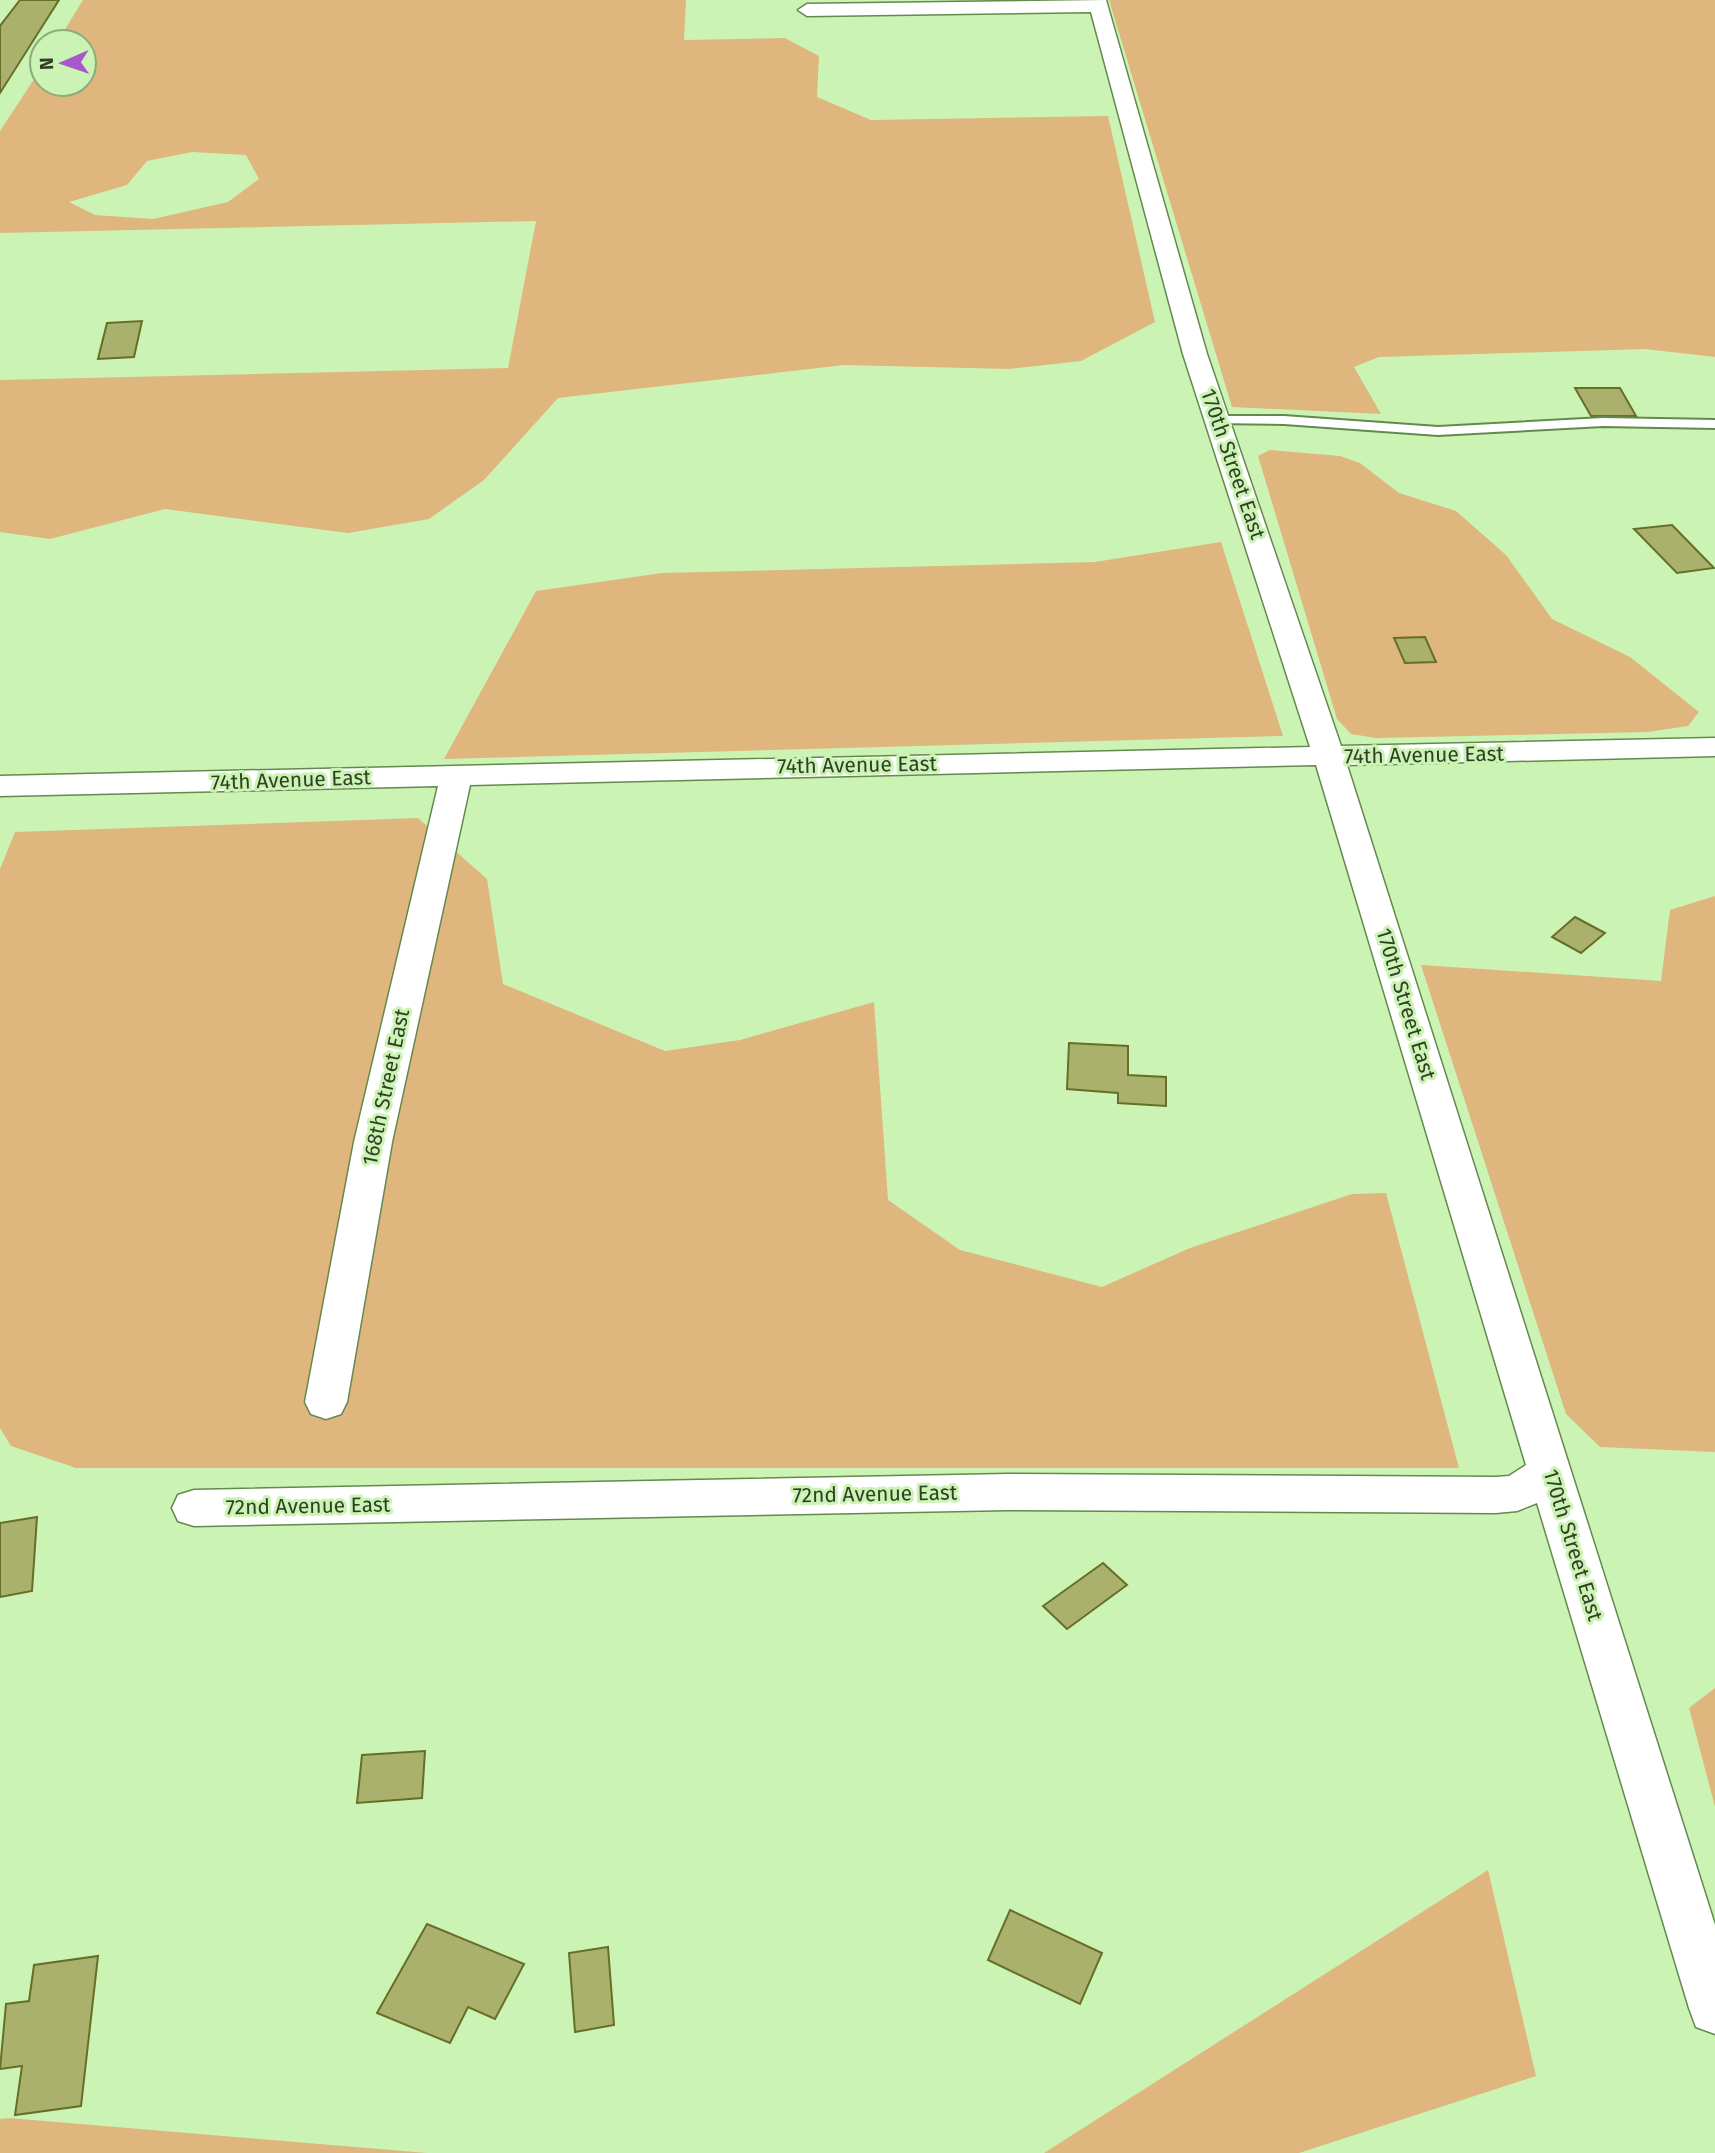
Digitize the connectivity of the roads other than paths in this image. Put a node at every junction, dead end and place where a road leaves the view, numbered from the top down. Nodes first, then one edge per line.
1 (1098, 3) edge
2 (807, 10) dead end
3 (1218, 420) junction
4 (1715, 424) edge
5 (1715, 747) edge
6 (1329, 757) junction
7 (456, 775) junction
8 (0, 786) edge
9 (326, 1402) dead end
10 (1551, 1472) junction
11 (194, 1508) dead end
12 (1715, 2008) edge

1 - 2 street
1 - 3 street, 170th Street East
3 - 4 lane
3 - 6 street, 170th Street East
5 - 6 street, 74th Avenue East
6 - 7 street, 74th Avenue East
6 - 10 street, 170th Street East
7 - 8 street, 74th Avenue East
7 - 9 street, 168th Street East
10 - 11 street, 72nd Avenue East
10 - 12 street, 170th Street East

